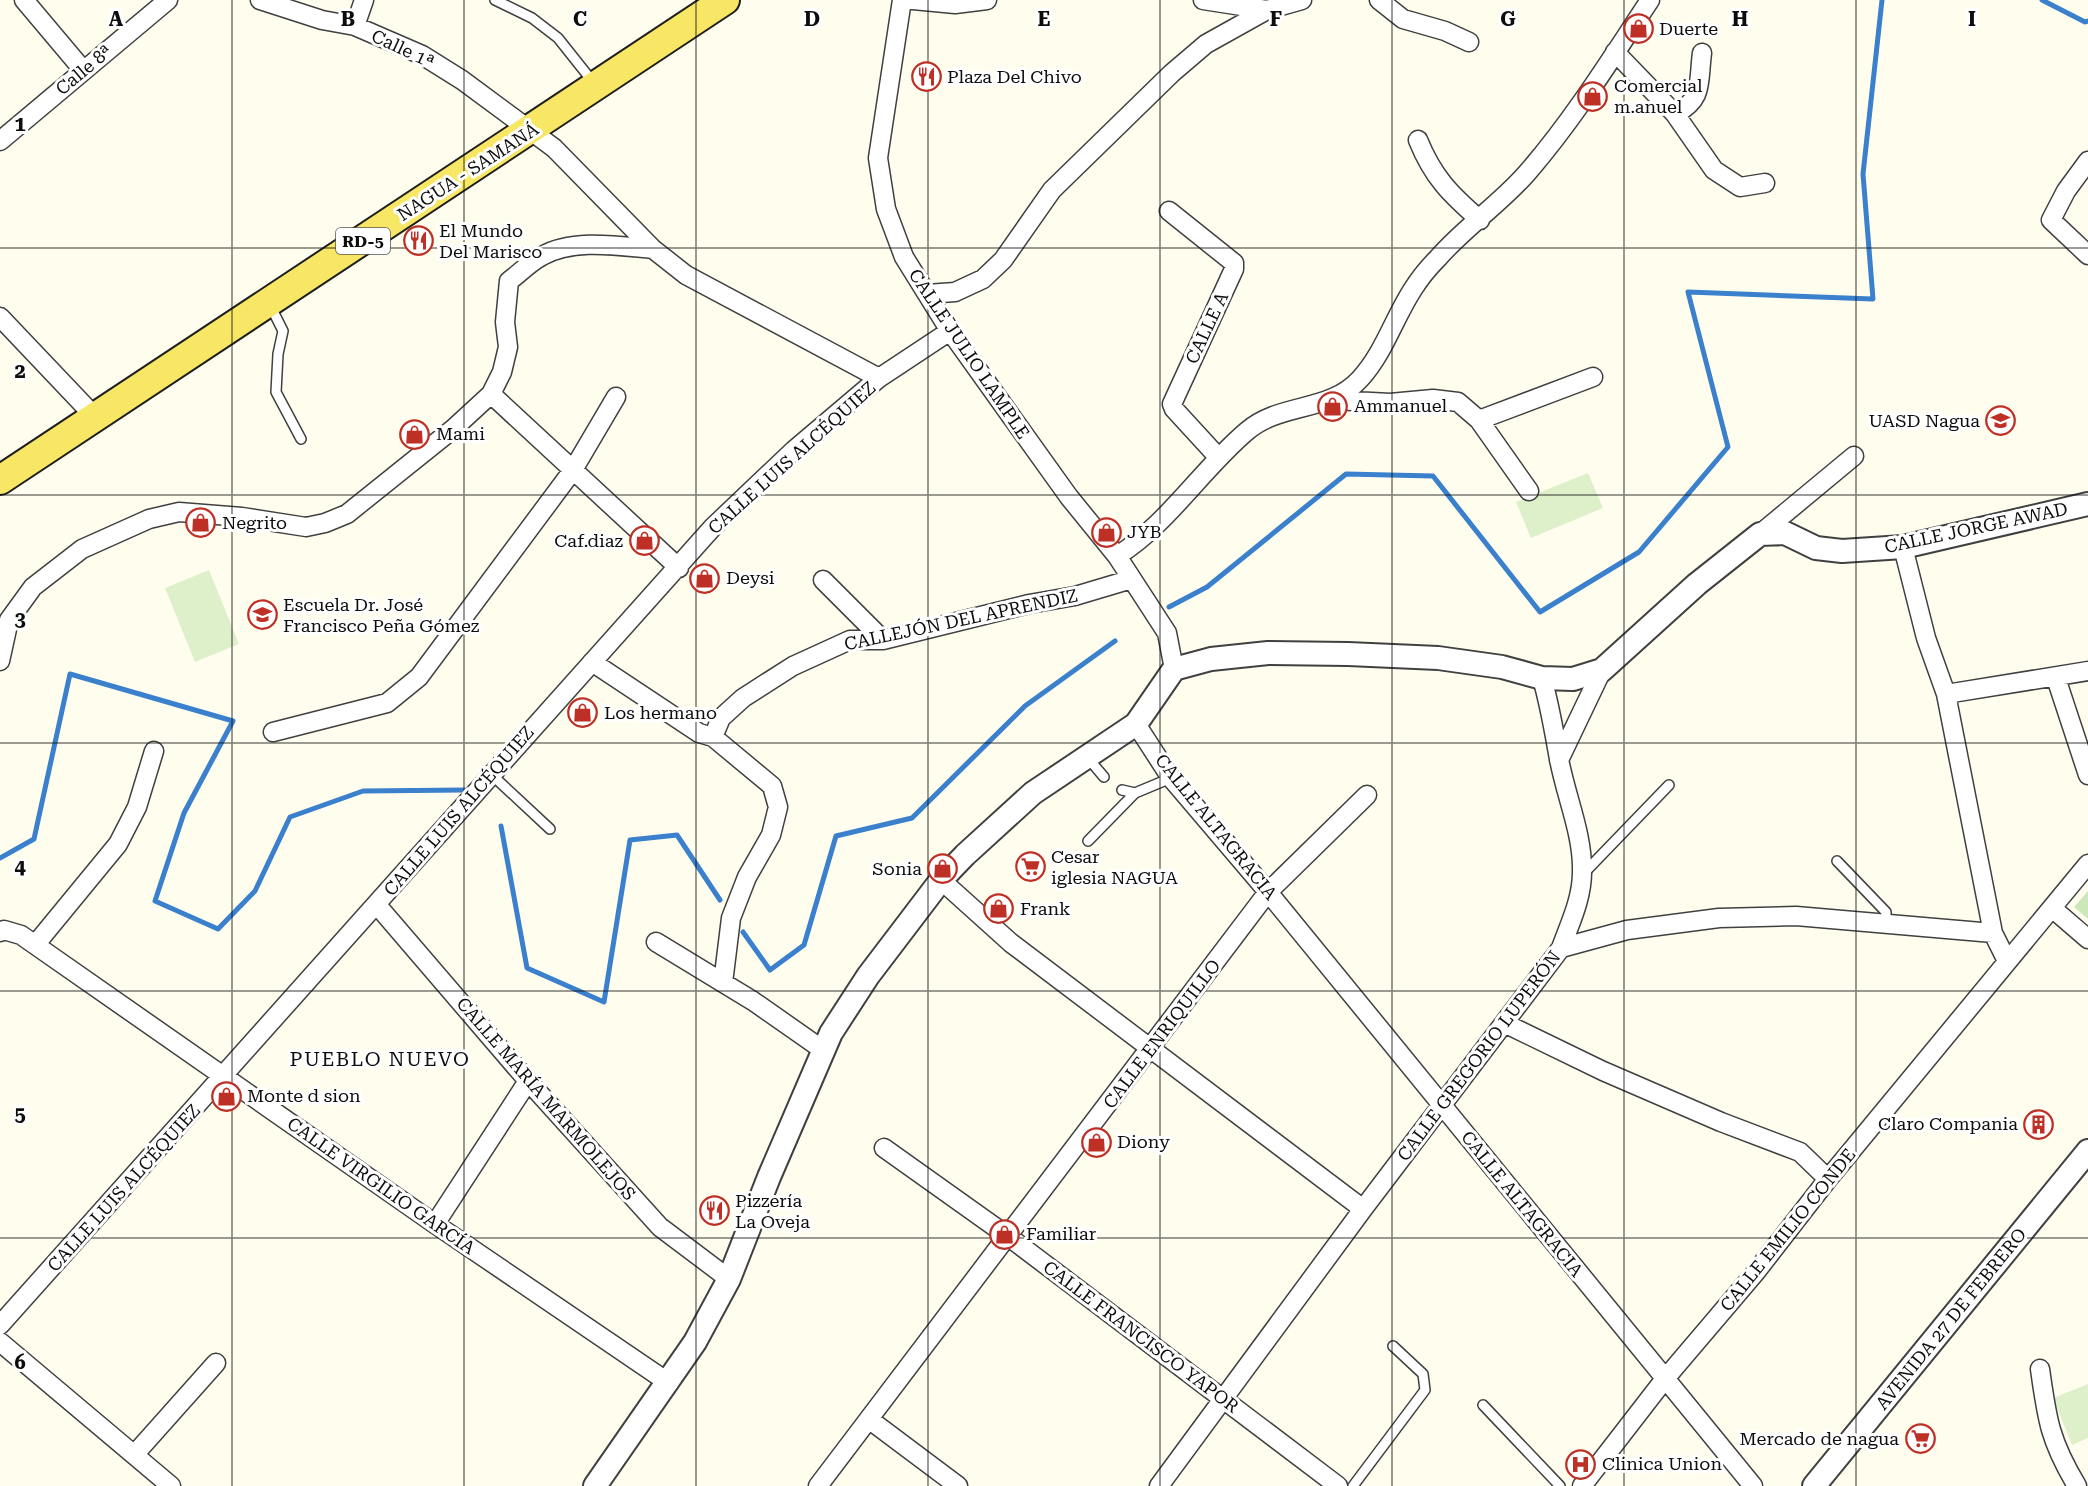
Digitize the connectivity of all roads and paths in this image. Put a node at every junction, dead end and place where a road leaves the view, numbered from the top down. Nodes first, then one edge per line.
1 (24, 0) edge
2 (168, 0) edge
3 (260, 0) edge
4 (364, 0) edge
5 (495, 0) edge
6 (725, 0) edge
7 (902, 0) edge
8 (913, 0) edge
9 (987, 0) edge
10 (1203, 0) edge
11 (1302, 0) edge
12 (1379, 0) edge
13 (1650, 0) edge
14 (1267, 10) junction
15 (355, 26) junction
16 (1469, 42) dead end
17 (1615, 52) junction
18 (1702, 53) dead end
19 (83, 70) junction
20 (597, 87) junction
21 (1675, 114) junction
22 (531, 130) junction
23 (1418, 140) dead end
24 (0, 141) edge
25 (2088, 161) edge
26 (1765, 183) dead end
27 (1169, 211) dead end
28 (1480, 220) junction
29 (653, 249) junction
30 (2088, 255) edge
31 (927, 294) junction
32 (269, 303) junction
33 (0, 317) edge
34 (950, 331) junction
35 (1593, 377) dead end
36 (879, 378) junction
37 (491, 394) junction
38 (616, 398) dead end
39 (1334, 400) junction
40 (95, 417) junction
41 (1479, 420) junction
42 (301, 439) dead end
43 (1218, 456) junction
44 (1854, 456) dead end
45 (573, 470) junction
46 (0, 480) edge
47 (1529, 491) dead end
48 (2088, 504) edge
49 (1760, 534) junction
50 (1903, 547) junction
51 (1117, 556) junction
52 (679, 568) junction
53 (1132, 579) junction
54 (823, 580) dead end
55 (883, 640) junction
56 (0, 661) edge
57 (592, 662) junction
58 (1174, 669) junction
59 (1602, 670) junction
60 (2088, 671) edge
61 (1542, 678) junction
62 (2056, 678) junction
63 (1947, 694) junction
64 (1136, 724) junction
65 (273, 732) dead end
66 (713, 737) junction
67 (154, 751) dead end
68 (1087, 757) junction
69 (1559, 760) junction
70 (492, 775) junction
71 (2088, 776) edge
72 (1104, 777) dead end
73 (1171, 778) junction
74 (1669, 785) dead end
75 (1122, 790) dead end
76 (1135, 793) junction
77 (1367, 795) dead end
78 (550, 829) dead end
79 (1088, 841) dead end
80 (1837, 861) dead end
81 (2088, 864) edge
82 (1582, 874) junction
83 (941, 880) junction
84 (1268, 892) junction
85 (377, 905) junction
86 (2052, 908) junction
87 (1886, 923) junction
88 (0, 932) edge
89 (1993, 933) junction
90 (2088, 939) edge
91 (656, 942) dead end
92 (35, 945) junction
93 (1561, 948) junction
94 (2007, 961) junction
95 (723, 983) junction
96 (1504, 1023) junction
97 (823, 1050) junction
98 (1151, 1050) junction
99 (224, 1078) junction
100 (528, 1081) junction
101 (1441, 1104) junction
102 (884, 1148) dead end
103 (2086, 1159) edge
104 (1828, 1179) junction
105 (1363, 1209) junction
106 (435, 1224) junction
107 (1009, 1237) junction
108 (729, 1279) junction
109 (0, 1325) edge
110 (0, 1342) edge
111 (1394, 1346) dead end
112 (216, 1363) dead end
113 (2040, 1369) dead end
114 (1664, 1380) junction
115 (669, 1383) junction
116 (1224, 1399) junction
117 (1483, 1406) dead end
118 (870, 1420) junction
119 (134, 1455) junction
120 (171, 1486) edge
121 (595, 1486) edge
122 (819, 1486) edge
123 (958, 1486) edge
124 (1159, 1486) edge
125 (1338, 1486) edge
126 (1353, 1486) edge
127 (1560, 1486) edge
128 (1582, 1486) edge
129 (1753, 1486) edge
130 (1814, 1486) edge
131 (2076, 1486) edge

1 - 19 street
2 - 19 street, Calle 8ª
3 - 15 street, Calle 1ª
4 - 15 street
5 - 20 lane
6 - 20 main road, NAGUA - SAMANÁ / RD-5
7 - 31 street, CALLE JULIO LAMPLE
8 - 9 street
10 - 14 street
11 - 14 street
12 - 16 street
13 - 17 street
14 - 31 street
15 - 22 street, Calle 1ª
17 - 21 street
17 - 28 street
18 - 21 street
19 - 24 street, Calle 8ª
20 - 22 main road, NAGUA - SAMANÁ / RD-5
21 - 26 street
22 - 29 street, Calle 1ª
22 - 32 main road, NAGUA - SAMANÁ / RD-5
23 - 28 street
25 - 30 street
27 - 43 street, CALLE A
28 - 39 street
29 - 36 street, Calle 1ª
29 - 37 street
31 - 34 street, CALLE JULIO LAMPLE
32 - 40 main road, NAGUA - SAMANÁ / RD-5
32 - 42 lane
33 - 40 street
34 - 36 street, CALLE LUIS ALCÉQUIEZ
34 - 51 street, CALLE JULIO LAMPLE
35 - 41 street
36 - 52 street, CALLE LUIS ALCÉQUIEZ
37 - 45 street
37 - 56 street
38 - 45 street
39 - 41 street
39 - 43 street
40 - 46 main road, NAGUA - SAMANÁ / RD-5
41 - 47 street
43 - 51 street
44 - 49 street
45 - 52 street
45 - 65 street
48 - 50 street, CALLE JORGE AWAD
49 - 50 street, CALLE JORGE AWAD
49 - 59 street
50 - 63 street
51 - 53 street, CALLE JULIO LAMPLE
52 - 57 street, CALLE LUIS ALCÉQUIEZ
53 - 55 street, CALLEJÓN DEL APRENDIZ
53 - 58 street, CALLE JULIO LAMPLE
54 - 55 street
55 - 66 street, CALLEJÓN DEL APRENDIZ
57 - 66 street
57 - 70 street, CALLE LUIS ALCÉQUIEZ
58 - 61 street
58 - 64 street
59 - 61 street
59 - 69 street
60 - 62 street
61 - 69 street
62 - 63 street
62 - 71 street
63 - 89 street
64 - 68 street
64 - 73 street, CALLE ALTAGRACIA
66 - 95 street
67 - 92 street
68 - 72 lane
68 - 83 street
69 - 82 street
70 - 78 lane
70 - 85 street, CALLE LUIS ALCÉQUIEZ
73 - 76 lane
73 - 84 street, CALLE ALTAGRACIA
74 - 82 lane
75 - 76 lane
76 - 79 lane
77 - 84 street, CALLE ENRIQUILLO
80 - 87 lane
81 - 86 street, CALLE EMILIO CONDE
82 - 93 street
83 - 97 street
83 - 98 street
84 - 98 street, CALLE ENRIQUILLO
84 - 101 street, CALLE ALTAGRACIA
85 - 99 street, CALLE LUIS ALCÉQUIEZ
85 - 100 street, CALLE MARÍA MARMOLEJOS
86 - 90 street
86 - 94 street, CALLE EMILIO CONDE
87 - 89 street, CALLE GREGORIO LUPERÓN
87 - 93 street, CALLE GREGORIO LUPERÓN
88 - 92 street, CALLE VIRGILIO GARCÍA
89 - 94 street
91 - 95 street
92 - 99 street, CALLE VIRGILIO GARCÍA
93 - 96 street, CALLE GREGORIO LUPERÓN
94 - 104 street, CALLE EMILIO CONDE
95 - 97 street
96 - 101 street, CALLE GREGORIO LUPERÓN
96 - 104 street
97 - 108 street
98 - 105 street
98 - 107 street, CALLE ENRIQUILLO
99 - 106 street, CALLE VIRGILIO GARCÍA
99 - 109 street, CALLE LUIS ALCÉQUIEZ
100 - 106 street
100 - 108 street, CALLE MARÍA MARMOLEJOS
101 - 105 street, CALLE GREGORIO LUPERÓN
101 - 114 street, CALLE ALTAGRACIA
102 - 107 street, CALLE FRANCISCO YAPOR
103 - 130 street, AVENIDA 27 DE FEBRERO
104 - 114 street, CALLE EMILIO CONDE
105 - 116 street, CALLE GREGORIO LUPERÓN
106 - 115 street, CALLE VIRGILIO GARCÍA
107 - 116 street, CALLE FRANCISCO YAPOR
107 - 118 street, CALLE ENRIQUILLO
108 - 115 street
110 - 119 street
111 - 126 lane
112 - 119 street
113 - 131 street
114 - 128 street, CALLE EMILIO CONDE
114 - 129 street, CALLE ALTAGRACIA
115 - 121 street
116 - 124 street, CALLE GREGORIO LUPERÓN
116 - 125 street, CALLE FRANCISCO YAPOR
117 - 127 lane
118 - 122 street, CALLE ENRIQUILLO
118 - 123 street
119 - 120 street

